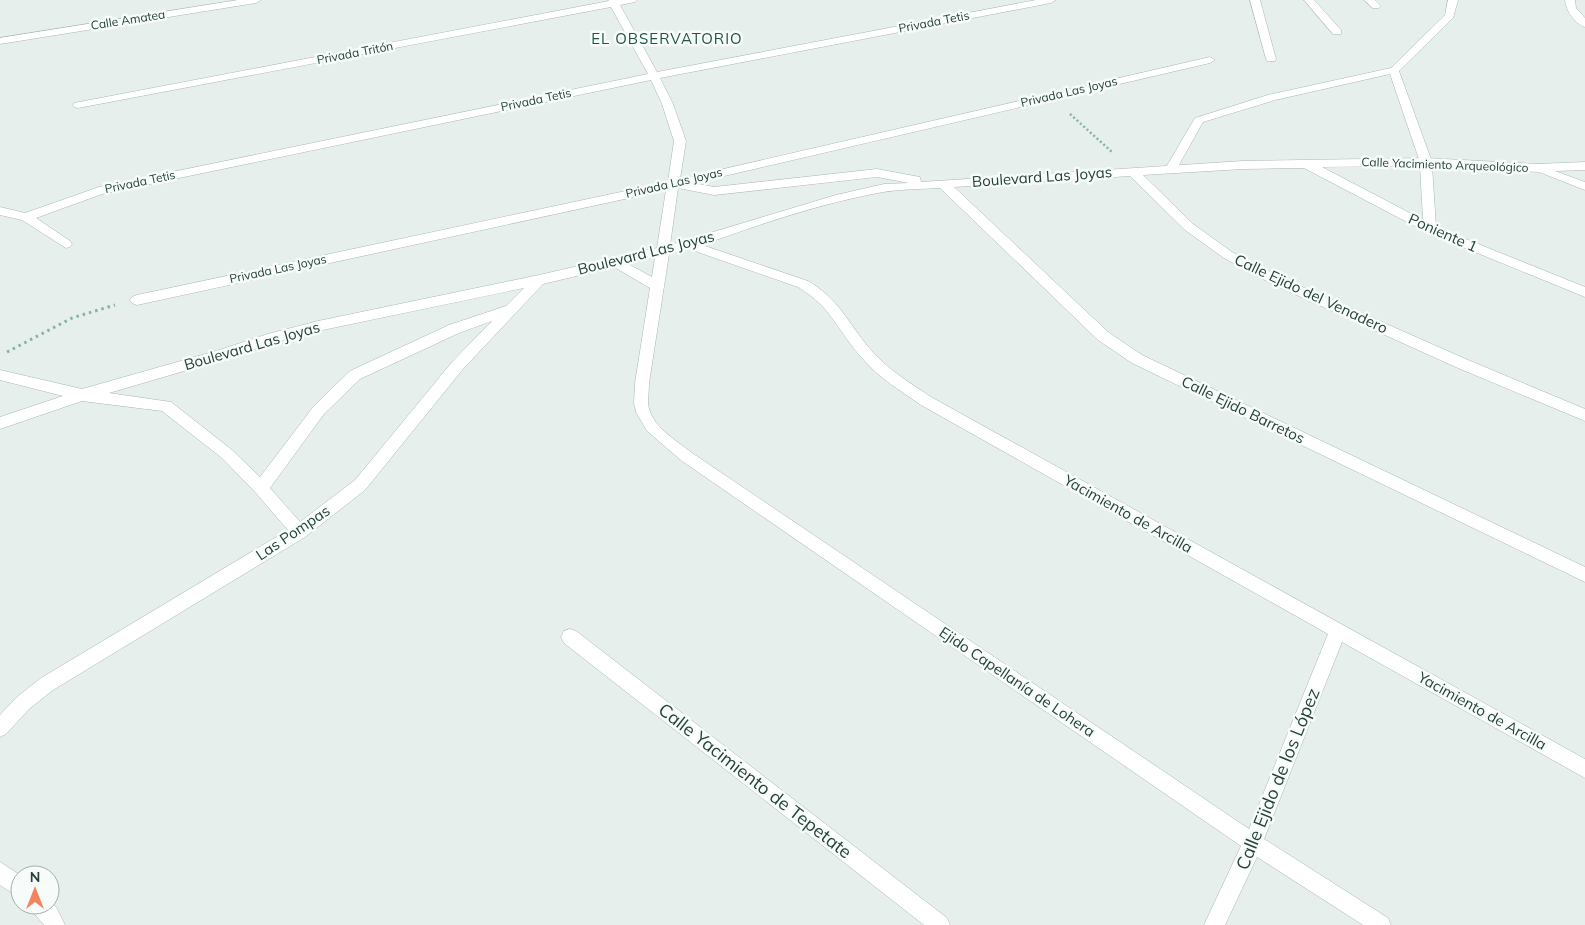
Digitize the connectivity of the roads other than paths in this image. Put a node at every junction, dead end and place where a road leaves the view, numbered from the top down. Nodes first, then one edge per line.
1 (256, 0) edge
2 (632, 0) edge
3 (1050, 0) edge
4 (1255, 0) edge
5 (1309, 0) edge
6 (1453, 0) edge
7 (1570, 0) edge
8 (614, 2) edge
9 (1585, 24) edge
10 (1337, 32) dead end
11 (0, 41) edge
12 (1271, 59) dead end
13 (1210, 60) dead end
14 (1394, 70) junction
15 (654, 76) junction
16 (78, 106) dead end
17 (1426, 162) junction
18 (1305, 163) junction
19 (1585, 166) edge
20 (1537, 168) junction
21 (1171, 169) junction
22 (1132, 170) junction
23 (674, 184) junction
24 (943, 184) junction
25 (1585, 186) edge
26 (0, 210) edge
27 (26, 217) junction
28 (1430, 229) junction
29 (66, 244) dead end
30 (689, 245) junction
31 (664, 251) junction
32 (615, 262) junction
33 (539, 280) junction
34 (658, 286) junction
35 (1585, 292) edge
36 (137, 300) road end
37 (510, 310) junction
38 (0, 375) edge
39 (82, 395) junction
40 (1585, 415) edge
41 (0, 422) edge
42 (261, 488) junction
43 (299, 532) junction
44 (1585, 575) edge
45 (1338, 631) junction
46 (570, 637) dead end
47 (0, 728) edge
48 (1585, 769) edge
49 (1253, 843) junction
50 (0, 872) edge
51 (10, 880) edge
52 (940, 925) edge
53 (1214, 925) edge
54 (1381, 925) edge

1 - 11 street, Calle Amatea
2 - 8 street, Privada Tritón
3 - 15 street, Privada Tetis
4 - 12 street
5 - 10 street
6 - 14 street
7 - 9 street
8 - 15 street, Ejido Capellanía de Lohera
8 - 16 street, Privada Tritón
13 - 23 street, Privada Las Joyas
14 - 17 street
14 - 21 street
15 - 23 street, Ejido Capellanía de Lohera
15 - 27 street, Privada Tetis
17 - 18 street, Calle Yacimiento Arqueológico
17 - 20 street, Calle Yacimiento Arqueológico
17 - 28 street
18 - 21 street, Boulevard Las Joyas
18 - 28 street, Poniente 1
19 - 20 street, Calle Yacimiento Arqueológico
20 - 25 street
21 - 22 street, Boulevard Las Joyas
22 - 24 street, Boulevard Las Joyas
22 - 40 street, Calle Ejido del Venadero
23 - 24 street
23 - 31 street, Ejido Capellanía de Lohera
23 - 36 street, Privada Las Joyas
24 - 30 street, Boulevard Las Joyas
24 - 44 street, Calle Ejido Barretos
26 - 27 street
27 - 29 street
28 - 35 street, Poniente 1
30 - 31 street, Boulevard Las Joyas
30 - 45 street, Yacimiento de Arcilla
31 - 32 street, Boulevard Las Joyas
31 - 34 street, Ejido Capellanía de Lohera
32 - 33 street, Boulevard Las Joyas
32 - 34 street
33 - 37 street, Las Pompas
33 - 39 street, Boulevard Las Joyas
34 - 49 street, Ejido Capellanía de Lohera
37 - 42 street
37 - 43 street, Las Pompas
38 - 39 street
39 - 41 street, Boulevard Las Joyas
39 - 42 street
42 - 43 street
43 - 47 street, Las Pompas
45 - 48 street, Yacimiento de Arcilla
45 - 49 street, Calle Ejido de los López
46 - 52 street, Calle Yacimiento de Tepetate
49 - 53 street, Calle Ejido de los López
49 - 54 street, Ejido Capellanía de Lohera
50 - 51 street

